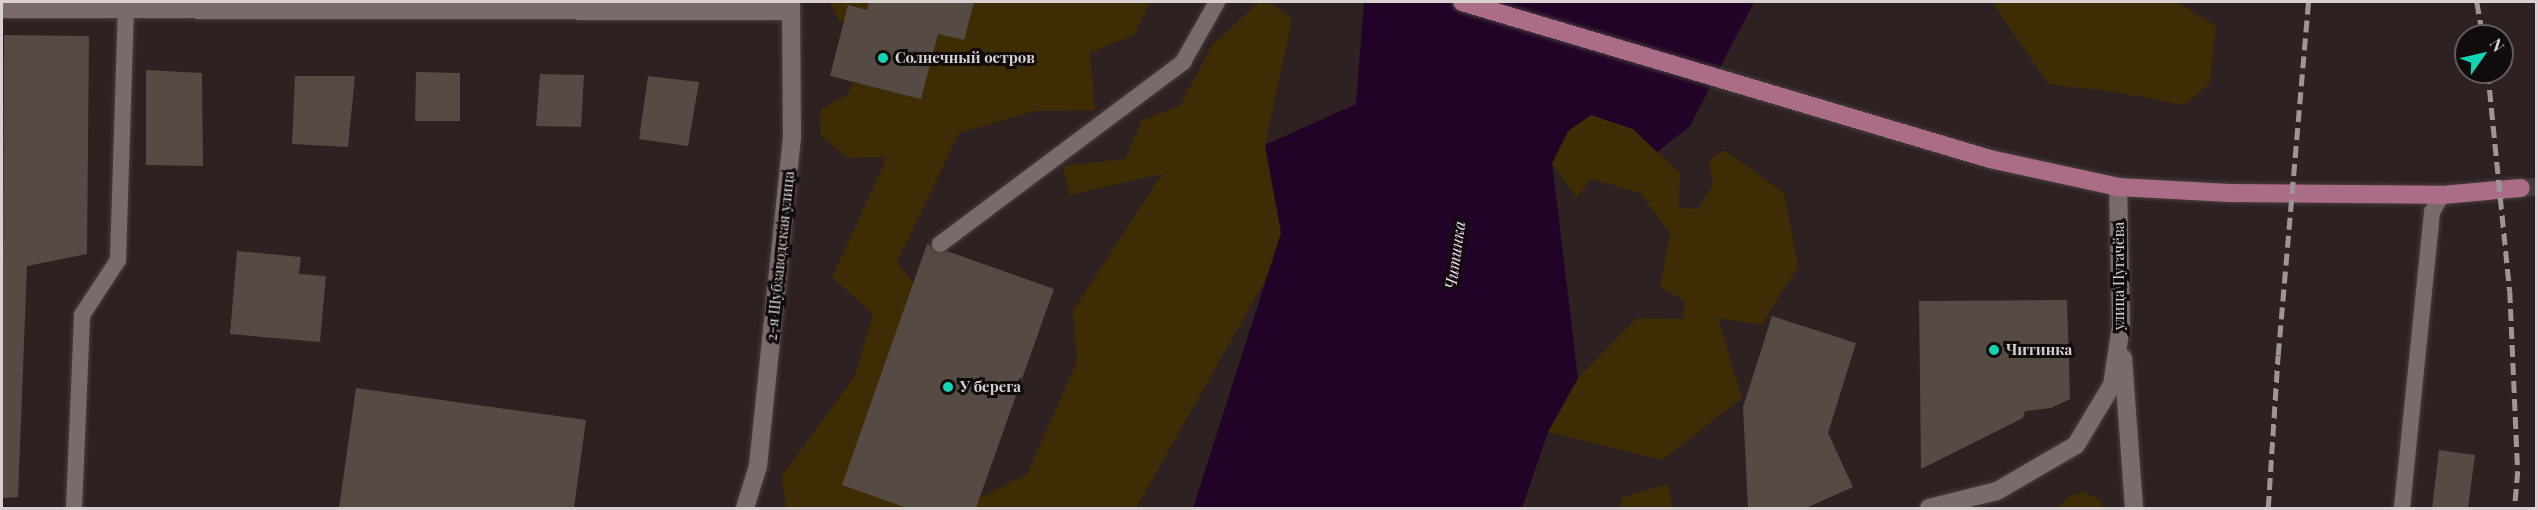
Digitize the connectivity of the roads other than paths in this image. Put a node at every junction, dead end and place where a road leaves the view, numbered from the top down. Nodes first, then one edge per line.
1 (1217, 2) edge
2 (1462, 2) edge
3 (791, 6) edge
4 (2, 9) edge
5 (126, 9) junction
6 (2118, 187) junction
7 (2521, 188) tunnel mouth
8 (2442, 195) junction
9 (940, 244) dead end
10 (2121, 326) junction
11 (1997, 491) junction
12 (74, 508) edge
13 (745, 508) edge
14 (1929, 508) edge
15 (1990, 508) edge
16 (2134, 508) edge
17 (2402, 508) edge

1 - 9 lane
2 - 6 main road
3 - 5 street
3 - 13 street, 2-я Шубзаводская улица
4 - 5 street
5 - 12 lane
6 - 8 main road
6 - 10 street, улица Пугачёва
7 - 8 main road
8 - 17 lane
10 - 11 street, улица Пугачёва
10 - 16 street
11 - 14 street, улица Пугачёва
11 - 15 street

